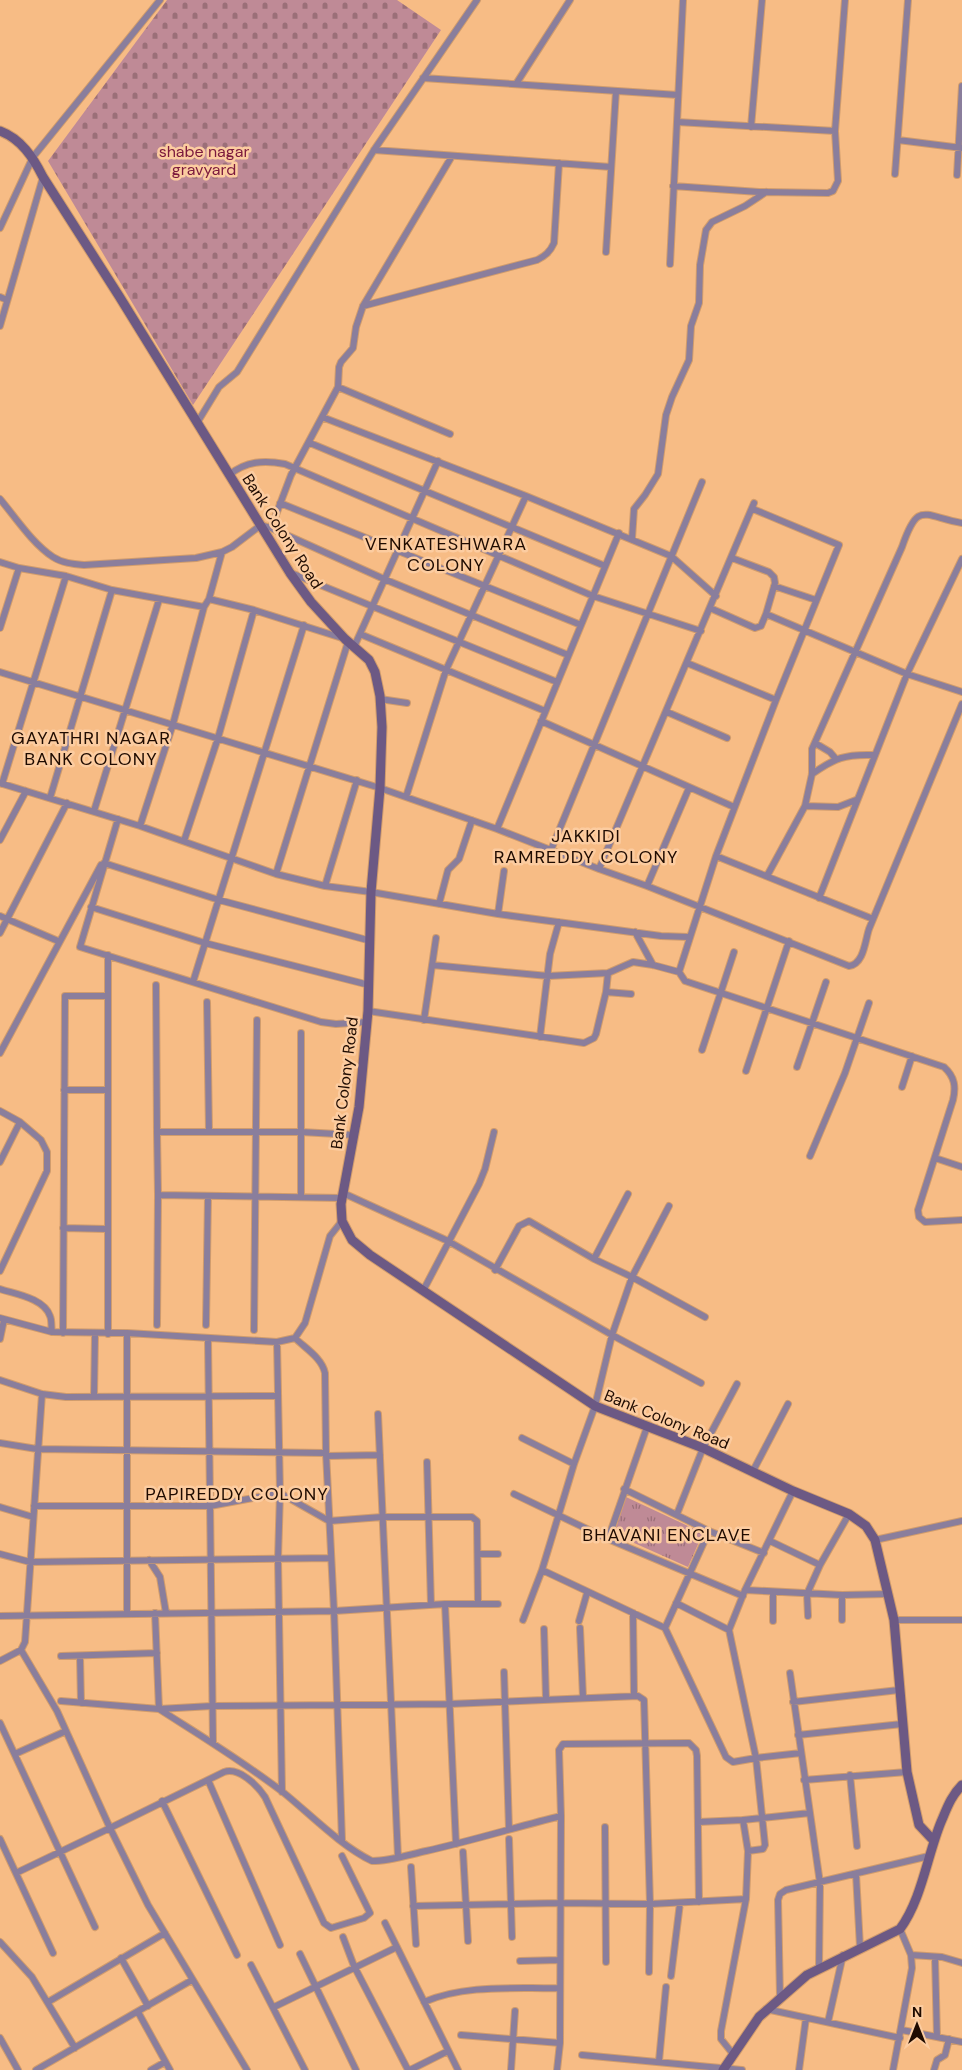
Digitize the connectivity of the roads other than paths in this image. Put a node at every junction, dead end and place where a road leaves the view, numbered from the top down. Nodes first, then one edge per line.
1 (160, 0) edge
2 (477, 0) edge
3 (570, 0) edge
4 (683, 0) edge
5 (762, 0) edge
6 (845, 0) edge
7 (908, 0) edge
8 (424, 78) junction
9 (516, 84) junction
10 (962, 86) edge
11 (616, 91) junction
12 (678, 95) junction
13 (677, 122) junction
14 (751, 127) junction
15 (835, 131) junction
16 (1, 133) edge
17 (898, 140) junction
18 (961, 148) edge
19 (374, 150) junction
20 (452, 156) junction
21 (33, 157) junction
22 (559, 163) junction
23 (611, 167) junction
24 (895, 174) dead end
25 (958, 175) dead end
26 (43, 177) junction
27 (674, 186) junction
28 (766, 192) junction
29 (0, 228) edge
30 (606, 252) dead end
31 (670, 264) dead end
32 (2, 299) edge
33 (362, 306) junction
34 (0, 326) edge
35 (338, 387) junction
36 (322, 417) junction
37 (197, 423) junction
38 (450, 434) dead end
39 (310, 443) junction
40 (438, 461) junction
41 (294, 469) junction
42 (229, 475) junction
43 (702, 482) dead end
44 (424, 491) junction
45 (526, 496) junction
46 (0, 499) edge
47 (280, 503) junction
48 (411, 520) junction
49 (962, 523) edge
50 (261, 525) junction
51 (511, 527) junction
52 (271, 528) junction
53 (619, 533) junction
54 (632, 539) junction
55 (398, 549) junction
56 (222, 552) junction
57 (498, 556) junction
58 (671, 556) junction
59 (732, 558) junction
60 (962, 559) edge
61 (0, 562) edge
62 (605, 566) junction
63 (19, 568) junction
64 (290, 573) junction
65 (66, 576) junction
66 (384, 579) junction
67 (485, 585) junction
68 (774, 586) junction
69 (112, 590) junction
70 (593, 596) junction
71 (716, 596) junction
72 (210, 599) junction
73 (159, 600) junction
74 (816, 600) junction
75 (373, 606) junction
76 (204, 607) junction
77 (710, 608) junction
78 (254, 610) junction
79 (472, 614) junction
80 (647, 614) junction
81 (766, 614) junction
82 (581, 624) junction
83 (304, 625) junction
84 (0, 628) edge
85 (806, 630) junction
86 (701, 631) junction
87 (360, 634) junction
88 (349, 642) junction
89 (459, 642) junction
90 (855, 652) junction
91 (568, 655) junction
92 (688, 663) junction
93 (446, 670) junction
94 (0, 672) edge
95 (907, 674) junction
96 (34, 682) junction
97 (557, 682) junction
98 (962, 692) edge
99 (81, 696) junction
100 (380, 699) junction
101 (776, 700) junction
102 (407, 703) dead end
103 (962, 704) edge
104 (126, 710) junction
105 (545, 710) junction
106 (667, 712) junction
107 (541, 721) junction
108 (173, 724) junction
109 (218, 738) junction
110 (727, 738) dead end
111 (815, 743) junction
112 (594, 745) junction
113 (265, 752) junction
114 (873, 755) junction
115 (836, 759) junction
116 (310, 766) junction
117 (643, 768) junction
118 (812, 774) junction
119 (357, 780) junction
120 (1, 783) edge
121 (380, 788) junction
122 (689, 788) junction
123 (26, 791) junction
124 (406, 796) junction
125 (50, 798) junction
126 (856, 800) junction
127 (67, 803) junction
128 (805, 806) junction
129 (734, 807) junction
130 (94, 811) junction
131 (118, 819) junction
132 (472, 820) junction
133 (140, 826) junction
134 (497, 828) junction
135 (0, 840) edge
136 (184, 841) junction
137 (551, 850) junction
138 (108, 853) junction
139 (716, 856) junction
140 (232, 859) junction
141 (104, 864) junction
142 (599, 869) junction
143 (504, 871) dead end
144 (276, 874) junction
145 (767, 876) junction
146 (324, 886) junction
147 (647, 886) junction
148 (371, 892) junction
149 (819, 898) junction
150 (219, 900) junction
151 (439, 904) junction
152 (700, 906) junction
153 (91, 907) junction
154 (498, 914) junction
155 (0, 916) edge
156 (7, 919) junction
157 (873, 920) junction
158 (559, 922) junction
159 (636, 932) junction
160 (0, 933) edge
161 (689, 937) junction
162 (436, 938) dead end
163 (371, 940) junction
164 (58, 941) junction
165 (789, 941) junction
166 (205, 943) junction
167 (734, 952) dead end
168 (108, 955) junction
169 (432, 964) junction
170 (653, 965) junction
171 (679, 972) junction
172 (608, 973) junction
173 (548, 976) junction
174 (193, 982) junction
175 (826, 982) dead end
176 (156, 985) dead end
177 (369, 985) junction
178 (720, 991) junction
179 (606, 992) junction
180 (631, 994) dead end
181 (108, 996) junction
182 (207, 1002) dead end
183 (869, 1003) dead end
184 (767, 1007) junction
185 (368, 1011) junction
186 (257, 1020) dead end
187 (424, 1020) junction
188 (366, 1022) junction
189 (813, 1022) junction
190 (301, 1033) dead end
191 (540, 1038) junction
192 (857, 1038) junction
193 (702, 1050) dead end
194 (0, 1052) edge
195 (912, 1056) junction
196 (797, 1068) dead end
197 (746, 1071) dead end
198 (902, 1087) dead end
199 (64, 1090) junction
200 (107, 1090) junction
201 (0, 1111) edge
202 (20, 1122) junction
203 (157, 1132) junction
204 (209, 1132) junction
205 (255, 1132) junction
206 (302, 1132) junction
207 (494, 1132) dead end
208 (355, 1135) junction
209 (810, 1156) dead end
210 (935, 1158) junction
211 (0, 1162) edge
212 (962, 1167) edge
213 (628, 1194) dead end
214 (158, 1195) junction
215 (208, 1196) junction
216 (343, 1196) junction
217 (254, 1197) junction
218 (301, 1197) junction
219 (669, 1206) dead end
220 (962, 1220) edge
221 (342, 1221) junction
222 (64, 1228) junction
223 (107, 1229) junction
224 (448, 1241) junction
225 (594, 1259) junction
226 (495, 1270) junction
227 (0, 1271) edge
228 (632, 1277) junction
229 (0, 1289) edge
230 (424, 1290) junction
231 (705, 1317) dead end
232 (2, 1319) edge
233 (157, 1325) dead end
234 (206, 1325) dead end
235 (254, 1330) dead end
236 (52, 1332) junction
237 (64, 1333) junction
238 (127, 1333) junction
239 (95, 1334) junction
240 (108, 1334) junction
241 (612, 1335) junction
242 (0, 1338) edge
243 (295, 1338) junction
244 (208, 1339) junction
245 (277, 1342) junction
246 (0, 1380) edge
247 (701, 1383) dead end
248 (737, 1384) dead end
249 (42, 1394) junction
250 (277, 1396) junction
251 (94, 1397) junction
252 (127, 1397) junction
253 (208, 1397) junction
254 (788, 1404) dead end
255 (595, 1406) junction
256 (378, 1414) dead end
257 (647, 1426) junction
258 (522, 1438) dead end
259 (0, 1443) edge
260 (703, 1448) junction
261 (37, 1449) junction
262 (127, 1450) junction
263 (209, 1452) junction
264 (279, 1453) junction
265 (326, 1455) junction
266 (380, 1455) junction
267 (427, 1462) dead end
268 (574, 1464) junction
269 (753, 1471) junction
270 (624, 1488) junction
271 (793, 1491) junction
272 (280, 1493) junction
273 (514, 1494) dead end
274 (34, 1506) junction
275 (126, 1506) junction
276 (210, 1506) junction
277 (0, 1507) edge
278 (677, 1514) junction
279 (849, 1514) junction
280 (559, 1516) junction
281 (33, 1517) junction
282 (382, 1517) junction
283 (428, 1517) junction
284 (329, 1521) junction
285 (962, 1521) edge
286 (709, 1530) junction
287 (608, 1539) junction
288 (875, 1540) junction
289 (770, 1541) junction
290 (764, 1553) junction
291 (0, 1554) edge
292 (478, 1554) junction
293 (498, 1554) dead end
294 (331, 1558) junction
295 (278, 1559) junction
296 (126, 1560) junction
297 (148, 1560) junction
298 (210, 1560) junction
299 (30, 1562) junction
300 (820, 1565) junction
301 (542, 1570) junction
302 (690, 1574) junction
303 (773, 1592) junction
304 (587, 1593) junction
305 (744, 1593) junction
306 (807, 1594) junction
307 (888, 1594) junction
308 (842, 1595) junction
309 (676, 1603) junction
310 (445, 1604) junction
311 (478, 1604) junction
312 (498, 1604) dead end
313 (431, 1605) junction
314 (386, 1608) junction
315 (334, 1611) junction
316 (279, 1612) junction
317 (126, 1613) junction
318 (155, 1613) junction
319 (166, 1613) junction
320 (211, 1613) junction
321 (634, 1613) junction
322 (27, 1615) junction
323 (0, 1616) edge
324 (808, 1616) dead end
325 (523, 1620) dead end
326 (842, 1620) dead end
327 (894, 1620) junction
328 (962, 1620) edge
329 (773, 1621) dead end
330 (665, 1628) junction
331 (544, 1629) dead end
332 (729, 1630) junction
333 (21, 1650) junction
334 (157, 1653) junction
335 (61, 1656) dead end
336 (80, 1656) junction
337 (0, 1661) edge
338 (504, 1672) dead end
339 (790, 1674) dead end
340 (899, 1690) junction
341 (634, 1695) junction
342 (584, 1697) junction
343 (546, 1700) junction
344 (61, 1701) dead end
345 (81, 1702) junction
346 (505, 1702) junction
347 (793, 1702) junction
348 (391, 1703) junction
349 (450, 1704) junction
350 (336, 1705) junction
351 (212, 1706) junction
352 (280, 1706) junction
353 (159, 1709) junction
354 (0, 1723) edge
355 (902, 1724) junction
356 (66, 1731) junction
357 (798, 1735) junction
358 (213, 1743) junction
359 (644, 1744) junction
360 (801, 1753) junction
361 (14, 1754) junction
362 (756, 1758) junction
363 (907, 1772) junction
364 (850, 1775) junction
365 (208, 1780) junction
366 (804, 1780) junction
367 (962, 1786) edge
368 (282, 1792) junction
369 (162, 1802) junction
370 (810, 1812) junction
371 (561, 1816) junction
372 (763, 1818) junction
373 (743, 1820) junction
374 (698, 1822) junction
375 (605, 1827) dead end
376 (110, 1828) junction
377 (509, 1828) junction
378 (0, 1839) edge
379 (509, 1839) dead end
380 (342, 1840) junction
381 (934, 1841) junction
382 (456, 1844) junction
383 (857, 1846) dead end
384 (748, 1850) junction
385 (60, 1852) junction
386 (463, 1852) dead end
387 (342, 1856) dead end
388 (929, 1856) junction
389 (398, 1857) junction
390 (411, 1867) dead end
391 (16, 1873) junction
392 (856, 1874) junction
393 (820, 1882) junction
394 (746, 1899) junction
395 (699, 1902) junction
396 (560, 1903) junction
397 (605, 1903) junction
398 (680, 1903) junction
399 (511, 1904) junction
400 (650, 1904) junction
401 (466, 1905) junction
402 (413, 1906) junction
403 (385, 1923) dead end
404 (95, 1927) dead end
405 (900, 1929) junction
406 (164, 1933) junction
407 (343, 1937) dead end
408 (512, 1937) dead end
409 (468, 1941) dead end
410 (0, 1942) edge
411 (416, 1944) dead end
412 (280, 1945) dead end
413 (397, 1947) junction
414 (860, 1947) junction
415 (53, 1952) dead end
416 (300, 1954) dead end
417 (910, 1954) junction
418 (237, 1955) dead end
419 (843, 1955) junction
420 (934, 1957) junction
421 (121, 1958) junction
422 (520, 1960) dead end
423 (560, 1960) junction
424 (606, 1962) dead end
425 (962, 1963) edge
426 (251, 1965) dead end
427 (354, 1966) junction
428 (819, 1967) junction
429 (649, 1972) dead end
430 (672, 1976) dead end
431 (192, 1980) junction
432 (316, 1986) junction
433 (666, 1987) dead end
434 (560, 1988) junction
435 (780, 1997) junction
436 (48, 2002) junction
437 (424, 2002) junction
438 (148, 2006) junction
439 (274, 2007) junction
440 (766, 2009) junction
441 (515, 2011) dead end
442 (138, 2012) junction
443 (806, 2018) junction
444 (828, 2022) junction
445 (902, 2030) junction
446 (461, 2035) dead end
447 (937, 2037) junction
448 (0, 2038) edge
449 (900, 2038) junction
450 (512, 2039) junction
451 (949, 2039) junction
452 (962, 2042) edge
453 (560, 2043) junction
454 (76, 2048) junction
455 (448, 2051) junction
456 (733, 2054) junction
457 (582, 2055) dead end
458 (658, 2061) junction
459 (165, 2062) junction
460 (724, 2068) edge
461 (18, 2070) edge
462 (36, 2070) edge
463 (151, 2070) edge
464 (170, 2070) edge
465 (247, 2070) edge
466 (305, 2070) edge
467 (356, 2070) edge
468 (409, 2070) edge
469 (458, 2070) edge
470 (511, 2070) edge
471 (557, 2070) edge
472 (742, 2070) edge
473 (799, 2070) edge
474 (893, 2070) edge
475 (934, 2070) edge

1 - 21 street
2 - 8 street
3 - 9 street
4 - 12 street
5 - 14 street
6 - 15 street
7 - 17 street
8 - 9 street
8 - 19 street
9 - 11 street
10 - 18 street
11 - 12 street
11 - 23 street
12 - 13 street
13 - 14 street
13 - 27 street
14 - 15 street
15 - 28 street
16 - 21 street, Bank Colony Road
17 - 18 street
17 - 24 street
18 - 25 street
19 - 20 street
19 - 37 street
20 - 22 street
20 - 33 street
21 - 26 street, Bank Colony Road
21 - 29 street
22 - 23 street
22 - 33 street
23 - 30 street
26 - 32 street
26 - 37 street, Bank Colony Road
27 - 28 street
27 - 31 street
28 - 54 street
32 - 34 street
33 - 35 street
35 - 36 street
35 - 38 street
36 - 39 street
36 - 40 street
37 - 42 street, Bank Colony Road
39 - 41 street
39 - 44 street
40 - 44 street
40 - 45 street
41 - 42 street
41 - 47 street
41 - 48 street
42 - 50 street, Bank Colony Road
43 - 58 street
44 - 48 street
44 - 51 street
45 - 51 street
45 - 53 street
46 - 56 street
47 - 52 street
47 - 55 street
48 - 55 street
48 - 57 street
49 - 90 street
50 - 52 street
50 - 56 street
50 - 64 street, Bank Colony Road
51 - 57 street
51 - 62 street
52 - 66 street
53 - 54 street
53 - 62 street
54 - 58 street
55 - 66 street
55 - 67 street
56 - 72 street
57 - 67 street
57 - 70 street
58 - 71 street
58 - 80 street
59 - 68 street
59 - 71 street
59 - 74 street
60 - 95 street
61 - 63 street
62 - 70 street
63 - 65 street
63 - 84 street
64 - 75 street
64 - 88 street, Bank Colony Road
65 - 69 street
65 - 96 street
66 - 75 street
66 - 79 street
67 - 79 street
67 - 82 street
68 - 74 street
68 - 81 street
69 - 73 street
69 - 99 street
70 - 80 street
70 - 82 street
71 - 77 street
72 - 76 street
72 - 78 street
73 - 76 street
73 - 104 street
74 - 85 street
75 - 87 street
75 - 89 street
76 - 108 street
77 - 81 street
77 - 86 street
78 - 83 street
78 - 109 street
79 - 89 street
79 - 91 street
80 - 86 street
80 - 112 street
81 - 85 street
82 - 91 street
83 - 88 street
83 - 113 street
85 - 90 street
85 - 101 street
86 - 92 street
87 - 88 street
87 - 93 street
88 - 100 street, Bank Colony Road
88 - 116 street
89 - 93 street
89 - 97 street
90 - 95 street
90 - 111 street
91 - 97 street
92 - 101 street
92 - 106 street
93 - 105 street
93 - 124 street
94 - 96 street
95 - 98 street
95 - 114 street
96 - 99 street
96 - 120 street
97 - 105 street
99 - 104 street
99 - 125 street
100 - 102 street
100 - 121 street, Bank Colony Road
101 - 129 street
103 - 157 street
104 - 108 street
104 - 130 street
105 - 107 street
106 - 110 street
106 - 117 street
107 - 112 street
107 - 134 street
108 - 109 street
108 - 133 street
109 - 113 street
109 - 136 street
111 - 115 street
111 - 118 street
112 - 117 street
112 - 137 street
113 - 116 street
113 - 140 street
114 - 115 street
114 - 126 street
115 - 118 street
116 - 119 street
116 - 144 street
117 - 122 street
117 - 142 street
118 - 128 street
119 - 121 street
119 - 146 street
120 - 123 street
121 - 124 street
121 - 148 street, Bank Colony Road
122 - 129 street
122 - 147 street
123 - 125 street
123 - 135 street
124 - 132 street
125 - 127 street
126 - 128 street
126 - 149 street
127 - 130 street
127 - 156 street
128 - 145 street
129 - 139 street
130 - 131 street
131 - 133 street
131 - 138 street
132 - 134 street
132 - 151 street
133 - 136 street
134 - 137 street
136 - 140 street
137 - 142 street
138 - 141 street
138 - 164 street
139 - 145 street
139 - 152 street
140 - 144 street
140 - 150 street
141 - 150 street
141 - 153 street
142 - 147 street
143 - 154 street
144 - 146 street
145 - 149 street
146 - 148 street
147 - 152 street
148 - 151 street
148 - 163 street, Bank Colony Road
149 - 157 street
150 - 163 street
150 - 166 street
151 - 154 street
152 - 161 street
152 - 165 street
153 - 166 street
153 - 168 street
154 - 158 street
155 - 156 street
156 - 160 street
156 - 164 street
157 - 165 street
158 - 159 street
158 - 173 street
159 - 161 street
159 - 170 street
161 - 171 street
162 - 169 street
163 - 177 street, Bank Colony Road
164 - 194 street
165 - 184 street
166 - 174 street
166 - 177 street
167 - 178 street
168 - 174 street
168 - 181 street
169 - 173 street
169 - 187 street
170 - 171 street
170 - 172 street
171 - 178 street
172 - 173 street
172 - 179 street
173 - 191 street
174 - 188 street
175 - 189 street
176 - 203 street
177 - 185 street, Bank Colony Road
178 - 184 street
178 - 193 street
179 - 180 street
179 - 191 street
181 - 199 street
181 - 200 street
182 - 204 street
183 - 192 street
184 - 189 street
184 - 197 street
185 - 187 street
185 - 188 street, Bank Colony Road
186 - 205 street
187 - 191 street
188 - 208 street, Bank Colony Road
189 - 192 street
189 - 196 street
190 - 206 street
192 - 195 street
192 - 209 street
195 - 198 street
195 - 210 street
199 - 200 street
199 - 222 street
200 - 223 street
201 - 202 street
202 - 211 street
202 - 227 street
203 - 204 street
203 - 214 street
204 - 205 street
205 - 206 street
205 - 217 street
206 - 208 street
206 - 218 street
207 - 224 street
208 - 216 street, Bank Colony Road
210 - 212 street
210 - 220 street
213 - 225 street
214 - 215 street
214 - 233 street
215 - 217 street
215 - 234 street
216 - 218 street
216 - 221 street, Bank Colony Road
216 - 224 street
217 - 218 street
217 - 235 street
219 - 228 street
221 - 230 street, Bank Colony Road
221 - 243 street
222 - 223 street
222 - 237 street
223 - 240 street
224 - 226 street
224 - 230 street
225 - 226 street
225 - 228 street
226 - 241 street
228 - 231 street
228 - 241 street
229 - 236 street
230 - 255 street, Bank Colony Road
232 - 236 street
232 - 242 street
236 - 237 street
237 - 239 street
238 - 240 street
238 - 244 street
238 - 252 street
239 - 240 street
239 - 251 street
241 - 247 street
241 - 255 street
243 - 245 street
243 - 265 street
244 - 245 street
244 - 253 street
245 - 250 street
246 - 249 street
248 - 260 street
249 - 251 street
249 - 261 street
250 - 253 street
250 - 264 street
251 - 252 street
252 - 253 street
252 - 262 street
253 - 263 street
254 - 269 street
255 - 257 street, Bank Colony Road
255 - 268 street
256 - 266 street
257 - 260 street, Bank Colony Road
257 - 270 street
258 - 268 street
259 - 261 street
260 - 269 street, Bank Colony Road
260 - 278 street
261 - 262 street
261 - 274 street
262 - 263 street
262 - 275 street
263 - 264 street
263 - 276 street
264 - 265 street
264 - 272 street
265 - 266 street
265 - 284 street
266 - 282 street
267 - 283 street
268 - 280 street
269 - 271 street, Bank Colony Road
270 - 278 street
270 - 287 street
271 - 279 street, Bank Colony Road
271 - 289 street
272 - 276 street
272 - 284 street
272 - 295 street
273 - 280 street
274 - 275 street
274 - 281 street
275 - 276 street
275 - 296 street
276 - 298 street
277 - 281 street
278 - 286 street
279 - 288 street, Bank Colony Road
279 - 300 street
280 - 287 street
280 - 301 street
281 - 299 street
282 - 283 street
282 - 284 street
282 - 314 street
283 - 292 street
283 - 313 street
284 - 294 street
285 - 288 street
286 - 290 street
286 - 302 street
287 - 302 street
288 - 307 street, Bank Colony Road
289 - 290 street
289 - 300 street
290 - 305 street
291 - 299 street
292 - 293 street
292 - 311 street
294 - 295 street
294 - 315 street
295 - 298 street
295 - 316 street
296 - 297 street
296 - 299 street
296 - 317 street
297 - 298 street
297 - 319 street
298 - 320 street
299 - 322 street
300 - 306 street
301 - 304 street
301 - 325 street
302 - 305 street
302 - 309 street
303 - 305 street
303 - 306 street
303 - 329 street
304 - 321 street
304 - 342 street
305 - 332 street
306 - 308 street
306 - 324 street
307 - 308 street
307 - 327 street, Bank Colony Road
308 - 326 street
309 - 330 street
309 - 332 street
310 - 311 street
310 - 313 street
310 - 349 street
311 - 312 street
313 - 314 street
314 - 315 street
314 - 348 street
315 - 316 street
315 - 350 street
316 - 320 street
316 - 352 street
317 - 318 street
317 - 322 street
318 - 319 street
318 - 334 street
319 - 320 street
320 - 351 street
321 - 330 street
321 - 341 street
322 - 323 street
322 - 333 street
327 - 328 street
327 - 340 street, Bank Colony Road
330 - 362 street
331 - 343 street
332 - 362 street
333 - 337 street
333 - 356 street
334 - 336 street
334 - 353 street
335 - 336 street
336 - 345 street
338 - 346 street
339 - 347 street
340 - 347 street
340 - 355 street, Bank Colony Road
341 - 342 street
341 - 359 street
342 - 343 street
343 - 346 street
344 - 345 street
345 - 353 street
346 - 349 street
346 - 377 street
347 - 357 street
348 - 349 street
348 - 350 street
348 - 389 street
349 - 382 street
350 - 352 street
350 - 380 street
351 - 352 street
351 - 353 street
351 - 358 street
352 - 368 street
353 - 358 street
354 - 361 street
355 - 357 street
355 - 363 street, Bank Colony Road
356 - 361 street
356 - 376 street
357 - 360 street
358 - 368 street
359 - 371 street
359 - 374 street
359 - 400 street
360 - 362 street
360 - 366 street
361 - 385 street
362 - 372 street
363 - 364 street
363 - 381 street, Bank Colony Road
364 - 366 street
364 - 383 street
365 - 369 street
365 - 387 street
365 - 412 street
366 - 370 street
367 - 381 street
368 - 380 street
369 - 376 street
369 - 418 street
370 - 372 street
370 - 393 street
371 - 377 street
371 - 396 street
372 - 373 street
372 - 384 street
373 - 374 street
373 - 384 street
374 - 395 street
375 - 397 street
376 - 385 street
376 - 406 street
377 - 382 street
378 - 391 street
379 - 399 street
380 - 389 street
381 - 388 street
382 - 389 street
384 - 394 street
385 - 391 street
385 - 404 street
386 - 401 street
388 - 392 street
388 - 405 street
390 - 402 street
391 - 415 street
392 - 393 street
392 - 414 street
393 - 428 street
393 - 435 street
394 - 395 street
394 - 456 street
395 - 398 street
396 - 397 street
396 - 399 street
396 - 423 street
397 - 400 street
397 - 424 street
398 - 400 street
398 - 430 street
399 - 401 street
399 - 408 street
400 - 429 street
401 - 402 street
401 - 409 street
402 - 411 street
403 - 413 street
405 - 414 street
405 - 417 street
406 - 421 street
406 - 431 street
407 - 427 street
410 - 436 street
413 - 427 street
413 - 437 street
414 - 419 street
416 - 432 street
417 - 420 street
417 - 445 street
419 - 428 street
419 - 444 street
420 - 425 street
420 - 447 street
421 - 436 street
421 - 438 street
422 - 423 street
423 - 434 street
426 - 439 street
427 - 432 street
427 - 468 street
428 - 435 street
431 - 438 street
431 - 465 street
432 - 439 street
432 - 467 street
433 - 458 street
434 - 437 street
434 - 453 street
435 - 440 street
436 - 454 street
437 - 455 street
438 - 442 street
439 - 466 street
440 - 443 street
440 - 456 street
441 - 450 street
442 - 454 street
442 - 459 street
443 - 444 street
443 - 473 street
444 - 449 street
445 - 447 street
445 - 449 street
446 - 450 street
447 - 451 street
448 - 461 street
449 - 474 street
450 - 453 street
450 - 470 street
451 - 452 street
451 - 475 street
453 - 471 street
454 - 462 street
455 - 468 street
455 - 469 street
456 - 460 street
457 - 458 street
458 - 460 street
459 - 463 street
459 - 464 street
460 - 472 street

